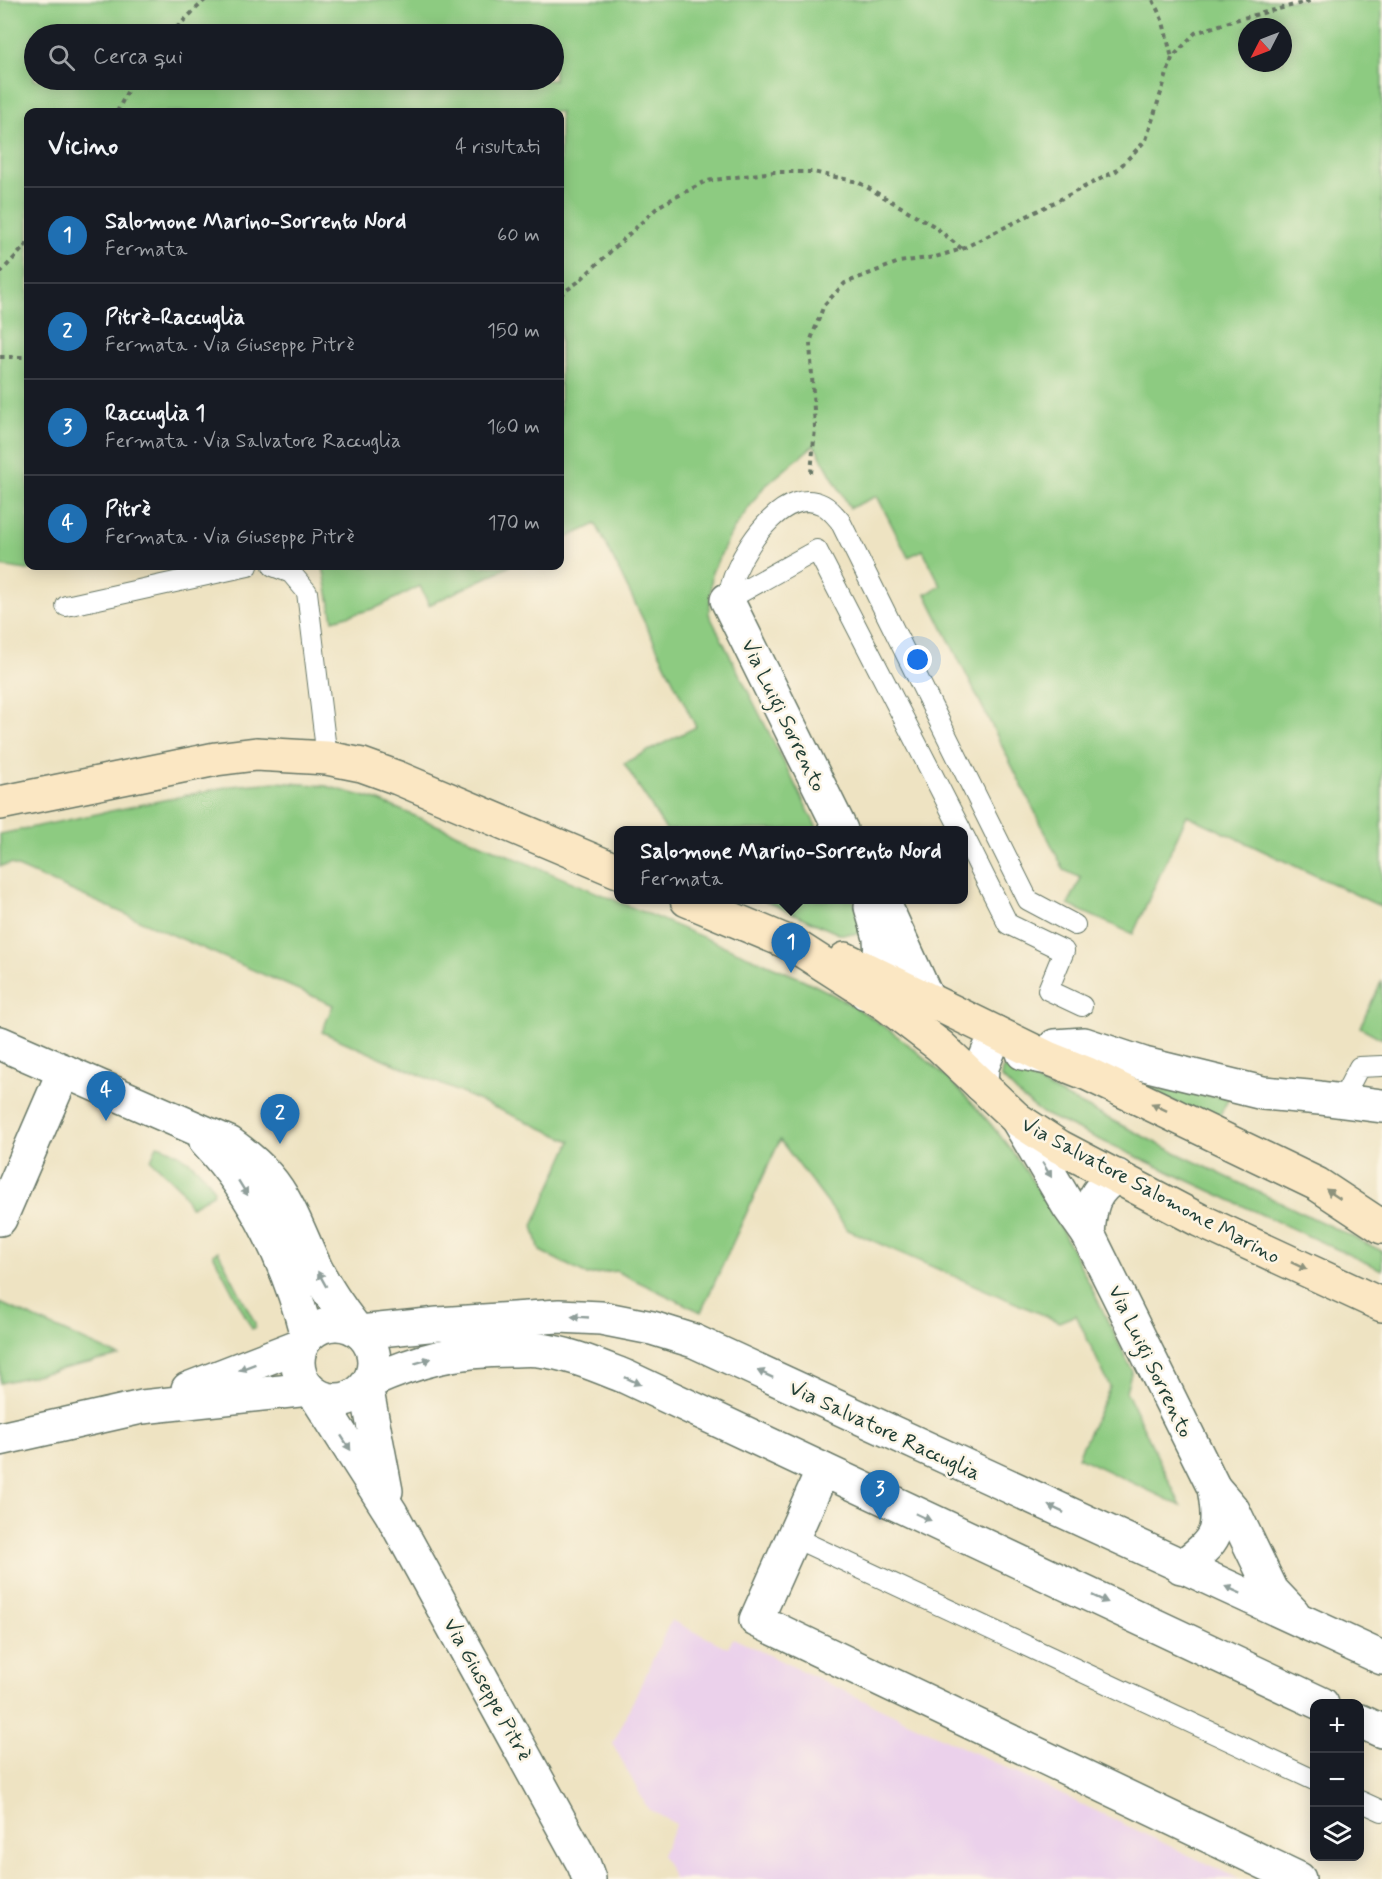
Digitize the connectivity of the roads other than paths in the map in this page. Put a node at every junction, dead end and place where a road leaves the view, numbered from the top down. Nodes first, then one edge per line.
1 (230, 570) edge
2 (283, 570) edge
3 (727, 600) junction
4 (66, 606) dead end
5 (327, 758) junction
6 (0, 803) edge
7 (839, 826) edge
8 (958, 826) edge
9 (968, 846) edge
10 (614, 869) edge
11 (697, 904) edge
12 (871, 904) edge
13 (882, 904) edge
14 (1075, 925) dead end
15 (875, 989) junction
16 (927, 998) junction
17 (1082, 1006) dead end
18 (993, 1040) junction
19 (0, 1043) edge
20 (1048, 1058) junction
21 (1382, 1066) edge
22 (64, 1071) junction
23 (981, 1085) junction
24 (1342, 1100) junction
25 (1382, 1106) edge
26 (1017, 1119) junction
27 (192, 1127) junction
28 (1117, 1176) junction
29 (0, 1220) edge
30 (1382, 1227) edge
31 (1088, 1234) junction
32 (1382, 1305) edge
33 (357, 1330) junction
34 (304, 1340) junction
35 (367, 1384) junction
36 (312, 1391) junction
37 (142, 1407) junction
38 (0, 1439) edge
39 (823, 1470) junction
40 (1214, 1488) junction
41 (391, 1513) junction
42 (793, 1537) junction
43 (1180, 1566) junction
44 (1301, 1620) junction
45 (1382, 1658) edge
46 (1311, 1699) edge
47 (1364, 1723) edge
48 (1382, 1731) edge
49 (1310, 1778) edge
50 (1364, 1803) edge
51 (1382, 1811) edge
52 (591, 1874) edge
53 (1299, 1879) edge

1 - 4 lane
2 - 5 lane
3 - 7 street, Via Luigi Sorrento
3 - 8 lane
3 - 14 lane
5 - 6 street
5 - 10 street
9 - 17 lane
11 - 15 street, Via Salvatore Salomone Marino
12 - 15 street
13 - 16 street
15 - 16 street, Via Salvatore Salomone Marino
15 - 18 street
15 - 23 street, Via Salvatore Salomone Marino
16 - 18 street, Via Salvatore Salomone Marino
18 - 20 street, Via Salvatore Salomone Marino
18 - 23 street
19 - 22 street
20 - 24 street
30 -> 20 street, Via Salvatore Salomone Marino
21 - 24 lane
22 - 27 street
22 - 29 street
23 - 26 street, Via Salvatore Salomone Marino
24 - 25 street
26 - 28 street, Via Salvatore Salomone Marino
26 -> 31 street, Via Luigi Sorrento
33 -> 27 street
27 -> 34 street
28 - 31 street
28 -> 32 street, Via Salvatore Salomone Marino
31 - 40 street, Via Luigi Sorrento
33 - 34 street
33 - 35 street
43 -> 33 street, Via Salvatore Raccuglia
34 - 36 street
34 -> 37 street
35 - 36 street
35 -> 39 street
35 - 41 street
36 - 37 street
36 -> 41 street
37 - 38 street
39 - 42 street
39 -> 46 street
40 - 43 street
40 - 44 street
41 - 52 street, Via Giuseppe Pitrè
42 - 49 lane
42 - 53 street
44 -> 43 street, Via Salvatore Raccuglia
44 - 45 street, Via Salvatore Raccuglia
47 - 48 street
50 - 51 lane

